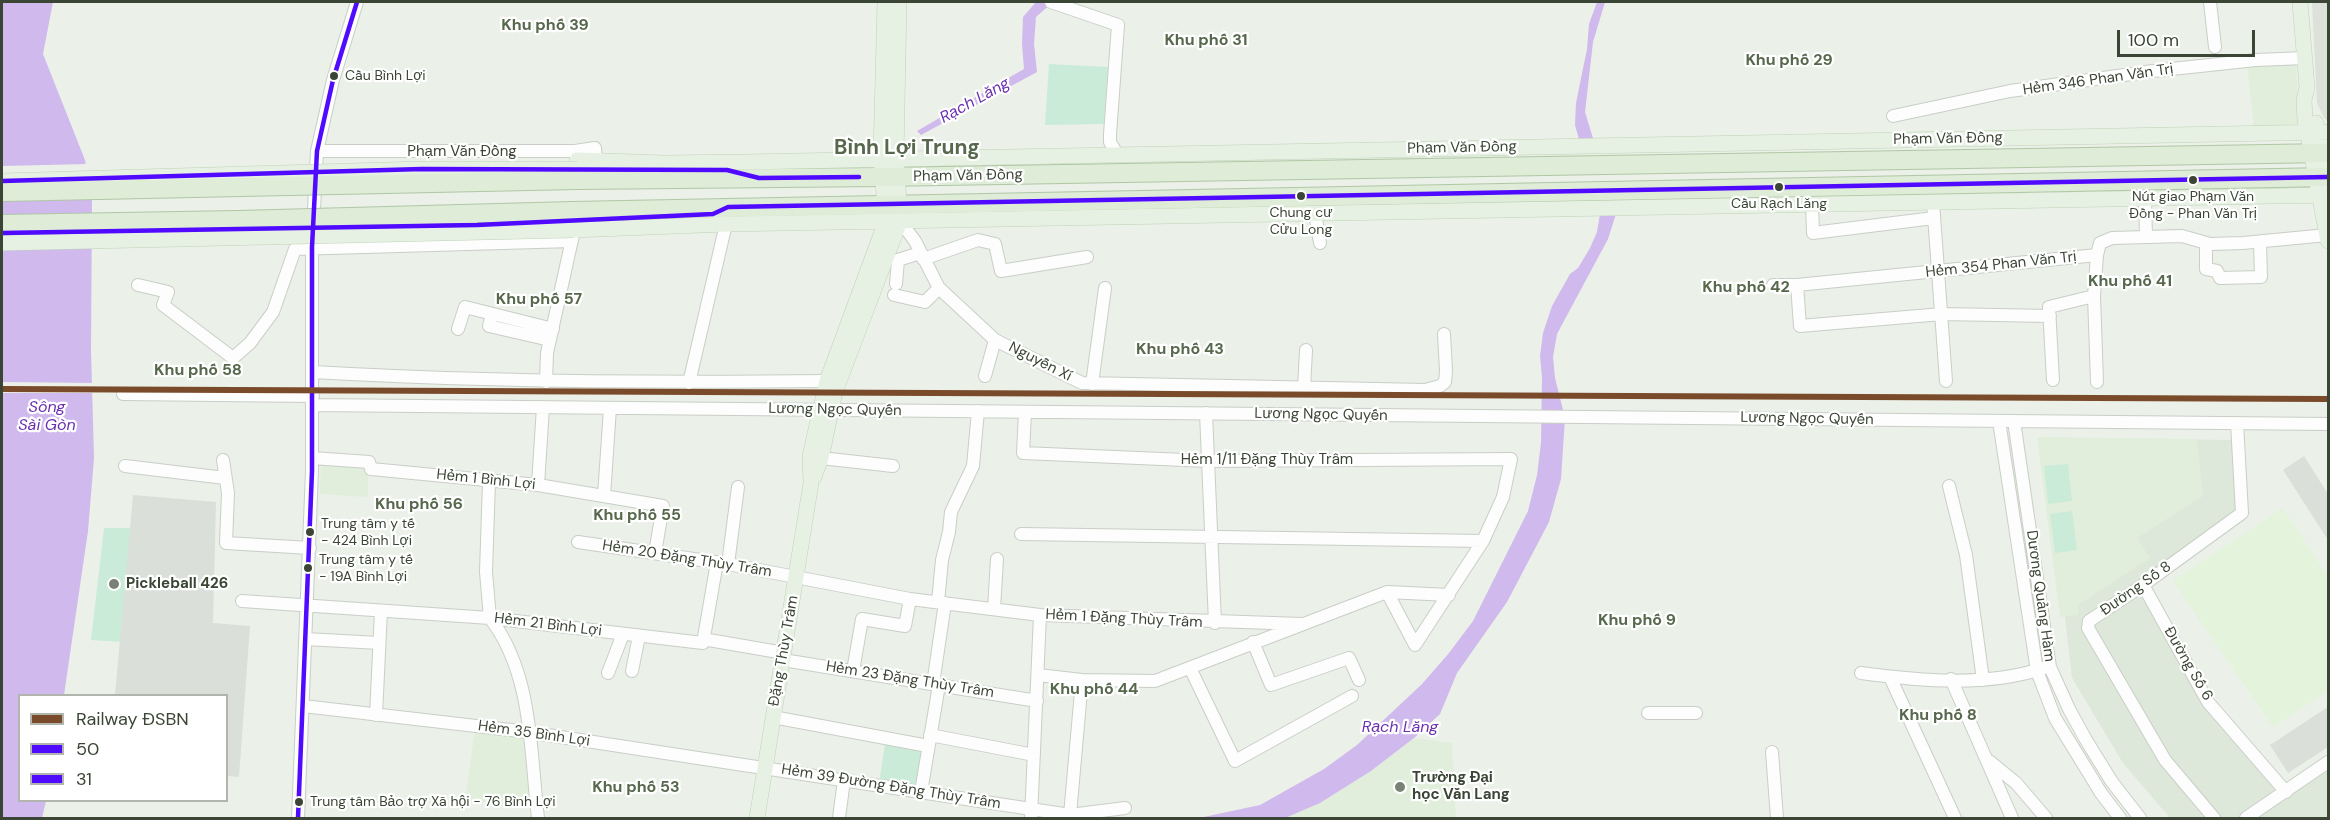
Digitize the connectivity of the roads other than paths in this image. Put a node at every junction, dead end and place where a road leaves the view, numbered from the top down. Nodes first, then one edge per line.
1 (357, 2) edge
2 (885, 2) edge
3 (899, 2) edge
4 (2210, 2) edge
5 (2300, 2) edge
6 (1055, 3) edge
7 (2214, 47) dead end
8 (2305, 58) junction
9 (1893, 116) dead end
10 (2318, 133) edge
11 (317, 151) junction
12 (2321, 153) edge
13 (595, 154) junction
14 (1116, 154) junction
15 (1052, 155) junction
16 (889, 158) junction
17 (577, 170) junction
18 (2, 173) edge
19 (1052, 174) junction
20 (890, 177) junction
21 (2, 181) edge
22 (2325, 184) edge
23 (2172, 189) junction
24 (2, 192) edge
25 (1813, 195) junction
26 (2145, 198) junction
27 (1518, 201) junction
28 (1933, 202) junction
29 (892, 212) junction
30 (1315, 213) junction
31 (727, 215) junction
32 (1934, 218) junction
33 (2, 224) edge
34 (572, 226) junction
35 (2, 233) edge
36 (2146, 237) junction
37 (2328, 238) edge
38 (2260, 242) junction
39 (2, 243) edge
40 (1320, 243) dead end
41 (2206, 243) junction
42 (312, 247) junction
43 (2097, 255) junction
44 (922, 256) junction
45 (1087, 257) dead end
46 (1938, 271) junction
47 (138, 285) dead end
48 (1773, 285) dead end
49 (1797, 285) junction
50 (939, 288) junction
51 (1105, 288) dead end
52 (2094, 296) junction
53 (1942, 314) junction
54 (2050, 316) junction
55 (458, 329) dead end
56 (552, 334) junction
57 (1444, 334) dead end
58 (995, 339) junction
59 (1306, 350) dead end
60 (313, 372) junction
61 (985, 376) dead end
62 (2053, 380) dead end
63 (827, 381) junction
64 (1946, 381) dead end
65 (546, 382) junction
66 (2097, 382) dead end
67 (689, 383) junction
68 (1092, 384) junction
69 (1304, 388) junction
70 (123, 394) dead end
71 (313, 401) junction
72 (543, 407) junction
73 (610, 408) junction
74 (826, 410) junction
75 (978, 411) junction
76 (1025, 412) junction
77 (1206, 413) junction
78 (1999, 421) junction
79 (2014, 421) junction
80 (2236, 423) junction
81 (2328, 424) edge
82 (312, 458) junction
83 (821, 458) junction
84 (223, 460) dead end
85 (1208, 461) junction
86 (125, 466) dead end
87 (893, 466) dead end
88 (225, 478) junction
89 (489, 481) junction
90 (812, 483) junction
91 (538, 485) junction
92 (1950, 486) dead end
93 (738, 487) dead end
94 (604, 496) junction
95 (1021, 534) dead end
96 (1211, 537) junction
97 (1483, 541) junction
98 (578, 542) dead end
99 (310, 548) junction
100 (655, 553) junction
101 (997, 559) dead end
102 (723, 563) junction
103 (797, 576) junction
104 (2144, 585) junction
105 (1387, 592) junction
106 (1449, 595) junction
107 (910, 599) junction
108 (242, 601) dead end
109 (942, 603) junction
110 (308, 606) junction
111 (994, 609) junction
112 (381, 611) junction
113 (1040, 615) junction
114 (490, 618) junction
115 (1215, 623) junction
116 (1302, 624) junction
117 (623, 634) junction
118 (639, 636) junction
119 (306, 639) junction
120 (703, 639) junction
121 (1253, 642) junction
122 (379, 643) junction
123 (783, 656) junction
124 (2050, 667) junction
125 (1190, 668) junction
126 (632, 670) dead end
127 (853, 671) junction
128 (2037, 671) junction
129 (608, 673) dead end
130 (1861, 674) dead end
131 (1038, 675) junction
132 (1890, 677) junction
133 (1082, 680) junction
134 (1359, 680) dead end
135 (1951, 680) junction
136 (1983, 680) junction
137 (936, 685) junction
138 (1352, 696) dead end
139 (1036, 701) junction
140 (303, 706) junction
141 (1648, 713) dead end
142 (1696, 713) dead end
143 (376, 715) junction
144 (773, 717) junction
145 (528, 732) junction
146 (929, 741) junction
147 (1772, 752) dead end
148 (1034, 755) junction
149 (1986, 758) junction
150 (2328, 762) edge
151 (764, 768) junction
152 (844, 780) junction
153 (921, 792) junction
154 (2286, 792) junction
155 (1125, 808) dead end
156 (1032, 813) edge
157 (1070, 815) junction
158 (840, 818) edge
159 (298, 819) edge
160 (538, 819) edge
161 (757, 819) edge
162 (1777, 819) edge
163 (1955, 819) edge
164 (2012, 819) edge
165 (2046, 819) edge
166 (2120, 819) edge
167 (2140, 819) edge
168 (2214, 819) edge
169 (2246, 819) edge

1 - 11 street
2 - 16 main road, Nguyễn Xí
3 - 16 main road, Nguyễn Xí
4 - 7 street
5 - 8 main road
6 - 14 street
8 - 9 street, Hẻm 346 Phan Văn Trị
8 - 10 main road
10 - 12 main road
10 - 14 main road, Phạm Văn Đồng
11 - 13 street, Phạm Văn Đồng
11 - 42 street
12 - 19 highway, Phạm Văn Đồng
12 - 22 main road
13 - 16 main road, Phạm Văn Đồng
13 - 17 main road, Phạm Văn Đồng
14 - 15 main road, Phạm Văn Đồng
15 - 16 main road, Phạm Văn Đồng
15 - 19 main road
16 - 20 main road, Nguyễn Xí
17 - 18 main road
17 - 20 highway, Phạm Văn Đồng
17 - 21 main road, bridge
17 - 24 highway, bridge
19 - 20 highway, Phạm Văn Đồng
20 - 29 main road, Nguyễn Xí
22 - 23 highway, Phạm Văn Đồng
22 - 37 main road
23 - 25 highway, Phạm Văn Đồng
23 - 26 main road, Phạm Văn Đồng
25 - 27 highway, Phạm Văn Đồng
25 - 28 main road, Phạm Văn Đồng
25 - 32 street
26 - 28 main road, Phạm Văn Đồng
26 - 36 street
27 - 29 highway, Phạm Văn Đồng
27 - 30 main road, Phạm Văn Đồng
28 - 32 street
29 - 30 main road, Phạm Văn Đồng
29 - 31 highway, Phạm Văn Đồng
29 - 44 street, Nguyễn Xí
29 - 63 main road, Đặng Thùy Trâm
29 - 74 main road, Đặng Thùy Trâm
30 - 40 street
31 - 34 highway, Phạm Văn Đồng
31 - 67 street
32 - 46 street
33 - 34 highway, bridge
34 - 35 main road
34 - 39 main road, bridge
34 - 42 street, Phạm Văn Đồng
34 - 56 street
36 - 41 street, Hẻm 354 Phan Văn Trị
36 - 43 street, Hẻm 354 Phan Văn Trị
37 - 38 street, Hẻm 354 Phan Văn Trị
38 - 41 street, Hẻm 354 Phan Văn Trị
38 - 41 street
42 - 47 street
42 - 60 street
43 - 46 street, Hẻm 354 Phan Văn Trị
43 - 52 street
44 - 45 street
44 - 50 street, Nguyễn Xí
44 - 50 street
46 - 49 street, Hẻm 354 Phan Văn Trị
46 - 53 street
48 - 49 street, Hẻm 354 Phan Văn Trị
49 - 53 street
50 - 58 street, Nguyễn Xí
51 - 68 street
52 - 54 street
52 - 66 street
53 - 54 street
53 - 64 street
54 - 62 street
55 - 56 street
56 - 65 street
57 - 69 street, Nguyễn Xí
58 - 61 street
58 - 68 street, Nguyễn Xí
59 - 69 street
60 - 65 street
60 - 71 street
63 - 67 street
63 - 74 main road, Đặng Thùy Trâm
65 - 67 street
68 - 69 street, Nguyễn Xí
70 - 71 street, Lương Ngọc Quyến
71 - 72 street, Lương Ngọc Quyến
71 - 82 street
72 - 73 street, Lương Ngọc Quyến
72 - 91 street
73 - 74 street, Lương Ngọc Quyến
73 - 94 street
74 - 75 street, Lương Ngọc Quyến
74 - 83 main road, Đặng Thùy Trâm
74 - 90 main road, Đặng Thùy Trâm
75 - 76 street, Lương Ngọc Quyến
75 - 109 street
76 - 77 street, Lương Ngọc Quyến
76 - 85 street, Hẻm 1/11 Đặng Thùy Trâm
77 - 78 street, Lương Ngọc Quyến
77 - 85 street
78 - 79 street, Lương Ngọc Quyến
78 - 128 street, Dương Quảng Hàm
79 - 80 street, Lương Ngọc Quyến
79 - 124 street, Dương Quảng Hàm
80 - 81 street, Lương Ngọc Quyến
80 - 104 street, Đường Số 8
82 - 89 street, Hẻm 1 Bình Lợi
82 - 99 street
83 - 87 street
83 - 90 main road, Đặng Thùy Trâm
84 - 88 street
85 - 96 street
85 - 97 street, Hẻm 1/11 Đặng Thùy Trâm
86 - 88 street
88 - 99 street
89 - 91 street, Hẻm 1 Bình Lợi
89 - 114 street
90 - 103 main road, Đặng Thùy Trâm
91 - 94 street, Hẻm 1 Bình Lợi
92 - 136 street
93 - 102 street
94 - 100 street, Hẻm 1 Bình Lợi
95 - 96 street
96 - 97 street
96 - 115 street
97 - 106 street
98 - 100 street, Hẻm 20 Đặng Thùy Trâm
99 - 110 street
100 - 102 street, Hẻm 20 Đặng Thùy Trâm
101 - 111 street
102 - 103 street, Hẻm 20 Đặng Thùy Trâm
102 - 120 street
103 - 107 street, Hẻm 1 Đặng Thùy Trâm
103 - 123 main road, Đặng Thùy Trâm
104 - 154 street, Đường Số 6
104 - 168 street, Đường Số 8
105 - 106 street, Hẻm 1 Đặng Thùy Trâm
105 - 106 street
105 - 116 street, Hẻm 1 Đặng Thùy Trâm
107 - 109 street, Hẻm 1 Đặng Thùy Trâm
107 - 127 street
108 - 110 street, Hẻm 21 Bình Lợi
109 - 111 street, Hẻm 1 Đặng Thùy Trâm
109 - 137 street
110 - 112 street, Hẻm 21 Bình Lợi
110 - 119 street
111 - 113 street, Hẻm 1 Đặng Thùy Trâm
112 - 114 street, Hẻm 21 Bình Lợi
112 - 122 street
113 - 115 street, Hẻm 1 Đặng Thùy Trâm
113 - 131 street
114 - 117 street, Hẻm 21 Bình Lợi
114 - 145 street
115 - 116 street, Hẻm 1 Đặng Thùy Trâm
116 - 121 street
117 - 118 street, Hẻm 21 Bình Lợi
117 - 129 street
118 - 120 street, Hẻm 21 Bình Lợi
118 - 126 street
119 - 122 street
119 - 140 street
120 - 123 street, Hẻm 21 Bình Lợi
121 - 125 street
121 - 134 street
122 - 143 street
123 - 127 street, Hẻm 23 Đặng Thùy Trâm
123 - 144 main road, Đặng Thùy Trâm
124 - 128 street
124 - 167 street, Dương Quảng Hàm
125 - 133 street
125 - 138 street
127 - 137 street, Hẻm 23 Đặng Thùy Trâm
128 - 136 street
128 - 166 street, Dương Quảng Hàm
130 - 132 street
131 - 133 street
131 - 139 street
132 - 135 street
132 - 163 street
133 - 157 street
135 - 136 street
135 - 149 street
137 - 139 street, Hẻm 23 Đặng Thùy Trâm
137 - 146 street
139 - 148 street
140 - 143 street, Hẻm 35 Bình Lợi
140 - 159 street
141 - 142 street
143 - 145 street, Hẻm 35 Bình Lợi
144 - 146 street
144 - 151 main road, Đặng Thùy Trâm
145 - 151 street, Hẻm 35 Bình Lợi
145 - 160 street
146 - 148 street
146 - 153 street
147 - 162 street
148 - 156 street
149 - 164 street
149 - 165 street
150 - 154 street
151 - 152 street, Hẻm 39 Đường Đặng Thùy Trâm
151 - 161 main road, Đặng Thùy Trâm
152 - 153 street, Hẻm 39 Đường Đặng Thùy Trâm
152 - 158 street
153 - 156 street, Hẻm 39 Đường Đặng Thùy Trâm
154 - 169 street
155 - 157 street, Hẻm 39 Đường Đặng Thùy Trâm
156 - 157 street, Hẻm 39 Đường Đặng Thùy Trâm

